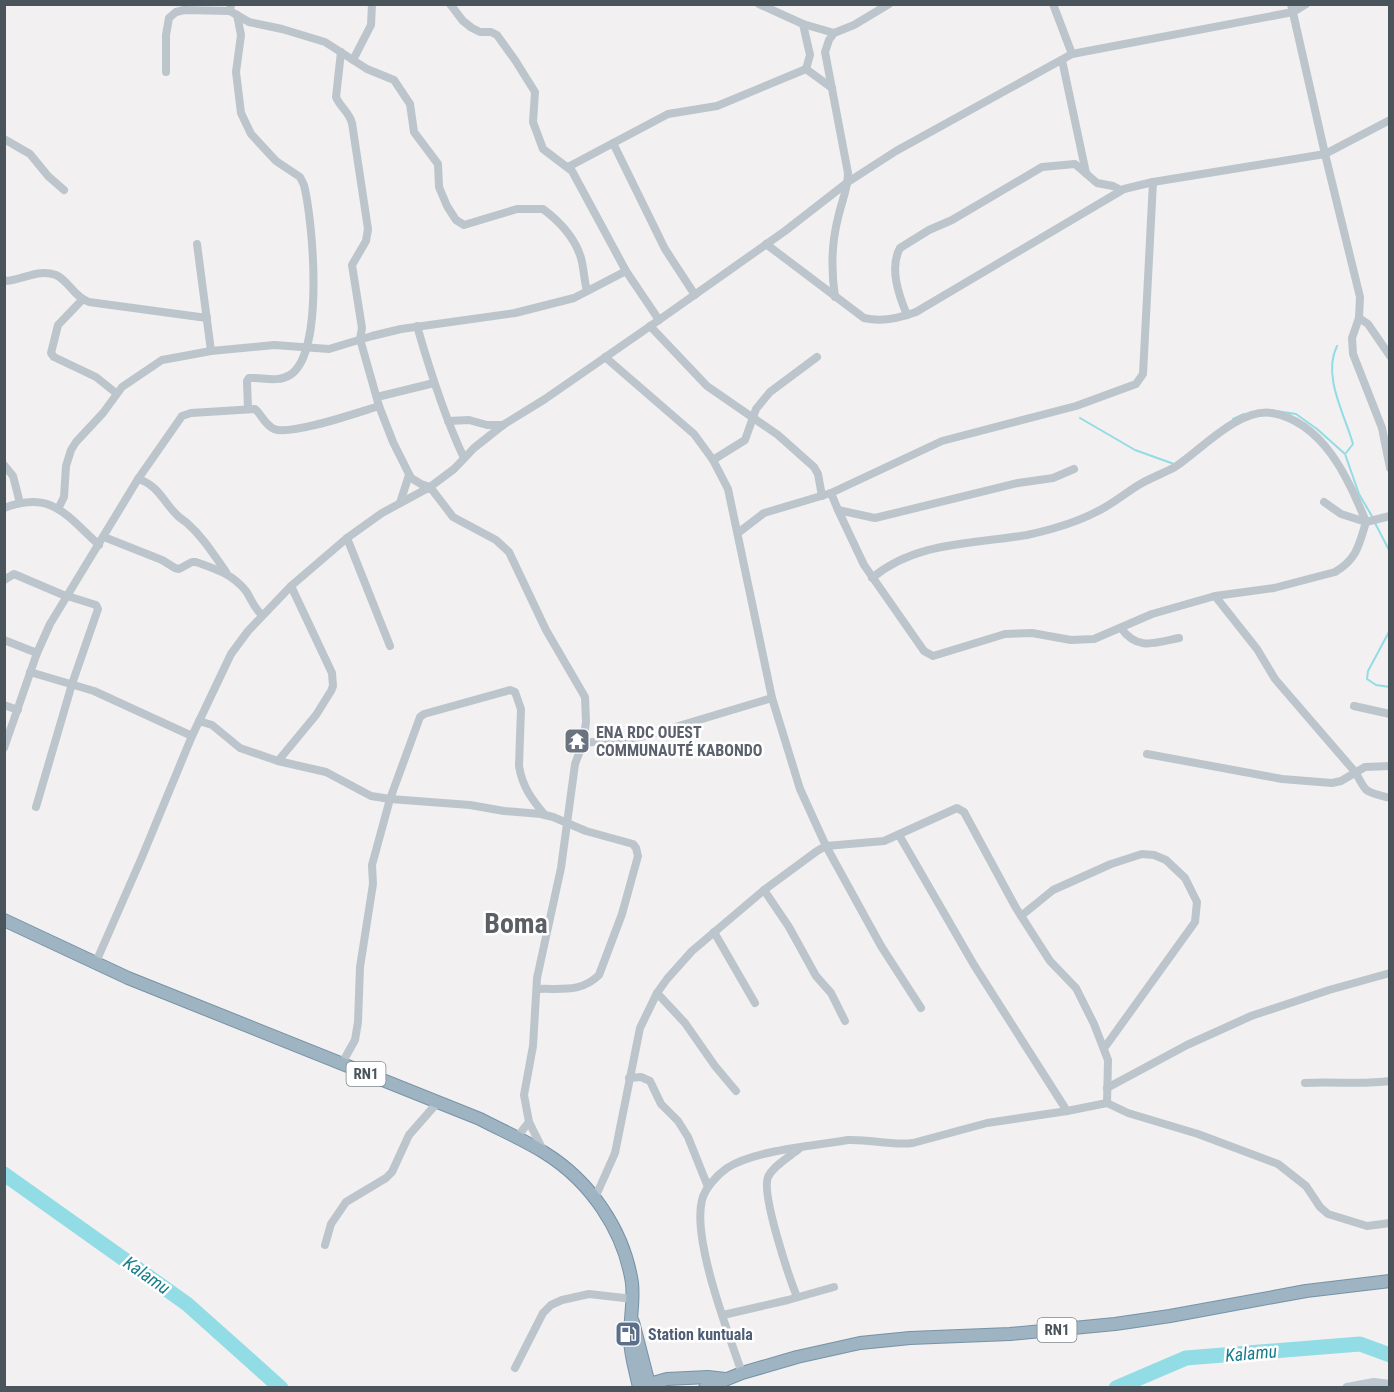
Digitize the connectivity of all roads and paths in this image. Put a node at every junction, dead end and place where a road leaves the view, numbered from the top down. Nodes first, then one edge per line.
1 (372, 4) edge
2 (450, 4) edge
3 (759, 4) edge
4 (889, 4) edge
5 (1053, 4) edge
6 (1306, 4) edge
7 (1292, 8) edge
8 (233, 10) edge
9 (803, 24) junction
10 (834, 33) junction
11 (341, 52) junction
12 (1072, 54) junction
13 (353, 60) junction
14 (1062, 60) junction
15 (806, 69) junction
16 (166, 72) dead end
17 (832, 88) junction
18 (1389, 120) edge
19 (4, 139) edge
20 (613, 143) junction
21 (1324, 154) junction
22 (568, 167) junction
23 (1086, 173) junction
24 (848, 182) junction
25 (1153, 182) junction
26 (64, 190) dead end
27 (1121, 190) junction
28 (197, 244) dead end
29 (766, 244) junction
30 (626, 271) junction
31 (4, 281) edge
32 (587, 291) junction
33 (695, 295) junction
34 (835, 297) junction
35 (82, 300) junction
36 (906, 315) junction
37 (207, 318) junction
38 (1359, 318) junction
39 (659, 320) junction
40 (417, 326) junction
41 (650, 326) junction
42 (360, 339) junction
43 (1387, 346) edge
44 (308, 347) junction
45 (211, 351) junction
46 (1389, 356) edge
47 (605, 357) junction
48 (817, 357) dead end
49 (434, 383) junction
50 (116, 393) junction
51 (376, 397) junction
52 (379, 406) junction
53 (248, 409) junction
54 (752, 417) junction
55 (448, 421) junction
56 (503, 425) junction
57 (464, 458) junction
58 (713, 460) junction
59 (4, 465) edge
60 (1074, 468) dead end
61 (1389, 468) edge
62 (409, 475) junction
63 (138, 479) junction
64 (430, 486) junction
65 (831, 493) junction
66 (822, 496) junction
67 (1324, 502) dead end
68 (20, 503) junction
69 (400, 503) junction
70 (59, 507) junction
71 (4, 508) edge
72 (838, 510) junction
73 (1389, 516) edge
74 (1371, 521) junction
75 (738, 533) junction
76 (104, 537) junction
77 (347, 537) junction
78 (99, 544) junction
79 (226, 572) junction
80 (872, 578) junction
81 (4, 580) edge
82 (291, 586) junction
83 (1215, 596) junction
84 (68, 597) junction
85 (262, 615) junction
86 (1121, 628) junction
87 (1179, 638) dead end
88 (4, 640) edge
89 (390, 646) dead end
90 (37, 653) junction
91 (30, 672) junction
92 (72, 684) junction
93 (772, 698) junction
94 (4, 705) edge
95 (1354, 706) dead end
96 (18, 710) junction
97 (1389, 714) edge
98 (200, 721) junction
99 (192, 736) junction
100 (582, 743) junction
101 (4, 748) edge
102 (1147, 754) dead end
103 (278, 761) junction
104 (1389, 766) edge
105 (1356, 772) junction
106 (1389, 798) edge
107 (390, 800) junction
108 (36, 807) dead end
109 (545, 815) junction
110 (566, 824) junction
111 (899, 836) junction
112 (826, 846) junction
113 (764, 890) junction
114 (1021, 916) junction
115 (4, 920) edge
116 (714, 932) junction
117 (96, 962) junction
118 (1389, 973) edge
119 (537, 989) junction
120 (657, 993) junction
121 (755, 1003) dead end
122 (921, 1008) dead end
123 (845, 1021) dead end
124 (1105, 1047) junction
125 (342, 1065) junction
126 (629, 1078) junction
127 (1389, 1081) edge
128 (1305, 1083) dead end
129 (1107, 1088) junction
130 (736, 1091) dead end
131 (438, 1102) junction
132 (1107, 1103) junction
133 (1067, 1111) junction
134 (529, 1122) junction
135 (517, 1137) junction
136 (801, 1149) junction
137 (545, 1152) junction
138 (708, 1187) junction
139 (595, 1198) junction
140 (1389, 1223) edge
141 (325, 1245) dead end
142 (1389, 1281) edge
143 (834, 1287) dead end
144 (797, 1297) junction
145 (633, 1299) junction
146 (723, 1315) junction
147 (632, 1320) junction
148 (643, 1362) junction
149 (515, 1368) dead end
150 (742, 1373) junction
151 (667, 1379) junction
152 (726, 1379) junction
153 (1389, 1385) edge
154 (644, 1386) edge
155 (705, 1388) edge
156 (1347, 1388) edge

1 - 13 street
2 - 22 street
3 - 9 street
4 - 10 street
5 - 12 street
6 - 7 street
7 - 12 street
7 - 21 street
8 - 11 street
8 - 16 street
8 - 44 street
9 - 10 street
9 - 15 street
10 - 17 street
11 - 13 street
11 - 42 street
12 - 14 street
13 - 32 street
14 - 23 street
14 - 24 street
15 - 17 street
15 - 20 street
17 - 24 street
18 - 21 street
19 - 26 street
20 - 22 street
20 - 33 street
21 - 25 street
21 - 38 street
22 - 30 street
23 - 27 street
23 - 36 street
24 - 29 street
24 - 34 street
25 - 27 street
25 - 65 street
27 - 36 street
28 - 37 street
29 - 33 street
29 - 34 street
30 - 32 street
30 - 39 street
31 - 35 street
32 - 40 street
33 - 39 street
34 - 36 street
35 - 37 street
35 - 50 street
37 - 45 street
38 - 43 street
38 - 61 street
39 - 41 street
40 - 42 street
40 - 49 street
41 - 47 street
41 - 54 street
42 - 44 street
42 - 51 street
43 - 46 street
44 - 45 street
44 - 53 street
45 - 50 street
47 - 56 street
47 - 58 street
48 - 54 street
49 - 51 street
49 - 55 street
50 - 70 street
51 - 52 street
52 - 53 street
52 - 62 street
53 - 63 street
54 - 58 street
54 - 66 street
55 - 56 street
55 - 57 street
56 - 57 street
57 - 64 street
58 - 75 street
59 - 68 street
60 - 72 street
62 - 64 street
62 - 69 street
63 - 76 street
63 - 79 street
64 - 69 street
64 - 100 street
65 - 66 street
65 - 72 street
66 - 75 street
67 - 74 street
68 - 70 street
68 - 71 street
69 - 77 street
70 - 78 street
72 - 80 street
73 - 74 street
74 - 80 street
74 - 83 street
75 - 93 street
76 - 78 street
76 - 79 street
77 - 82 street
77 - 89 street
78 - 84 street
79 - 85 street
80 - 86 street
81 - 84 street
82 - 85 street
82 - 103 street
83 - 86 street
83 - 105 street
84 - 90 street
84 - 92 street
85 - 98 street
86 - 87 street
88 - 90 street
90 - 91 street
91 - 92 street
91 - 96 street
92 - 99 street
92 - 108 street
93 - 100 street
93 - 112 street
94 - 96 street
95 - 97 street
96 - 101 street
98 - 99 street
98 - 103 street
99 - 117 street
100 - 110 street
102 - 105 street
103 - 107 street
104 - 105 street
105 - 106 street
107 - 109 street
107 - 109 street
107 - 125 street
109 - 110 street
110 - 119 street
110 - 119 street
111 - 112 street
111 - 114 street
111 - 133 street
112 - 113 street
112 - 122 street
113 - 116 street
113 - 123 street
114 - 124 street
114 - 124 street
115 - 117 highway, RN1
116 - 120 street
116 - 121 street
117 - 125 highway, RN1
118 - 129 street
119 - 134 street
120 - 126 street
120 - 130 street
124 - 129 street
125 - 131 highway, RN1
126 - 138 street
126 - 139 street
127 - 128 street
129 - 132 street
131 - 135 highway, RN1
131 - 141 street
132 - 133 street
132 - 140 street
133 - 136 street
134 - 135 street
134 - 137 street
135 - 137 highway, RN1
136 - 138 street
136 - 144 street
137 - 139 highway, RN1
138 - 146 street
139 - 145 highway, RN1
142 - 150 highway, RN1
143 - 144 street
144 - 146 street
145 - 147 highway, RN1
145 - 149 street
146 - 150 street
147 - 148 highway, RN1
147 - 154 highway, RN1
148 - 151 highway
148 - 154 highway, RN1
150 - 152 highway, RN1
151 - 152 highway, RN1
151 - 154 highway, RN1
152 - 155 highway, RN1
153 - 156 main road

